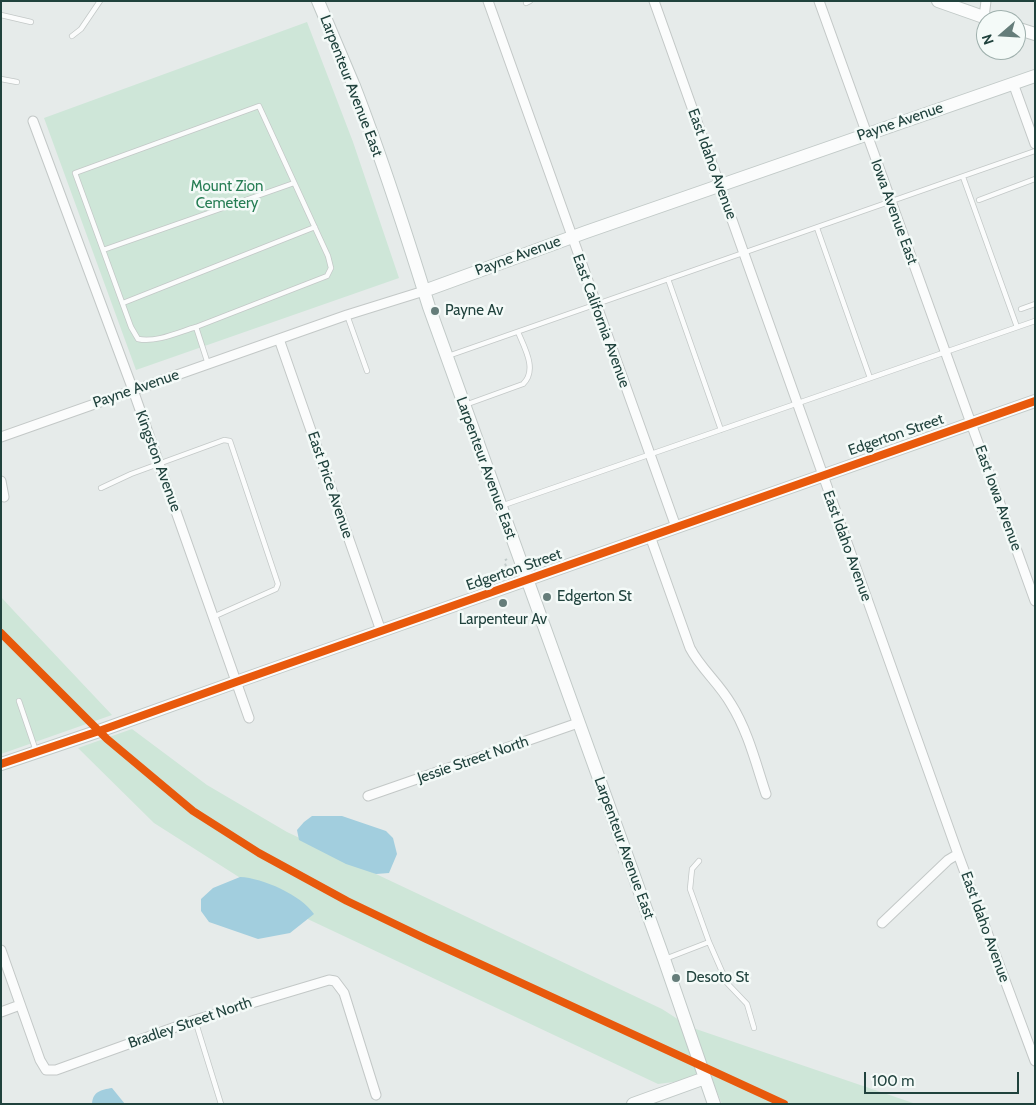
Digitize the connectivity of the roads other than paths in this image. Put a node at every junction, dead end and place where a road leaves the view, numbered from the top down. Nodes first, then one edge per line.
1 (100, 1) edge
2 (318, 1) edge
3 (488, 1) edge
4 (654, 1) edge
5 (819, 1) edge
6 (938, 1) edge
7 (1, 15) edge
8 (976, 15) edge
9 (31, 22) dead end
10 (72, 36) dead end
11 (1035, 76) edge
12 (1, 79) edge
13 (17, 82) dead end
14 (1013, 83) junction
15 (33, 121) dead end
16 (866, 134) junction
17 (1035, 144) edge
18 (1035, 152) edge
19 (963, 177) junction
20 (1035, 179) edge
21 (294, 183) junction
22 (720, 186) junction
23 (980, 200) dead end
24 (891, 202) junction
25 (315, 227) junction
26 (817, 228) junction
27 (571, 237) junction
28 (103, 250) junction
29 (745, 253) junction
30 (668, 279) junction
31 (424, 291) junction
32 (123, 303) junction
33 (595, 304) junction
34 (1035, 304) edge
35 (1021, 309) dead end
36 (347, 315) junction
37 (1035, 320) edge
38 (196, 327) junction
39 (1017, 327) junction
40 (518, 332) junction
41 (279, 339) junction
42 (945, 353) junction
43 (446, 357) junction
44 (208, 364) junction
45 (367, 371) dead end
46 (870, 378) junction
47 (133, 390) junction
48 (1035, 401) edge
49 (797, 403) junction
50 (464, 406) junction
51 (970, 424) junction
52 (721, 430) junction
53 (1, 437) edge
54 (650, 455) junction
55 (159, 464) junction
56 (822, 476) junction
57 (1, 481) edge
58 (101, 488) dead end
59 (4, 497) dead end
60 (500, 507) junction
61 (676, 527) junction
62 (650, 536) junction
63 (526, 580) junction
64 (1035, 601) edge
65 (213, 617) junction
66 (381, 631) junction
67 (236, 682) junction
68 (19, 701) dead end
69 (249, 718) dead end
70 (578, 723) junction
71 (37, 752) junction
72 (1, 764) edge
73 (766, 794) dead end
74 (368, 796) dead end
75 (958, 854) junction
76 (699, 861) dead end
77 (882, 923) dead end
78 (709, 942) junction
79 (1, 950) edge
80 (664, 960) junction
81 (20, 1005) junction
82 (1, 1012) edge
83 (195, 1020) junction
84 (754, 1028) dead end
85 (1035, 1061) edge
86 (705, 1078) junction
87 (376, 1095) dead end
88 (222, 1104) edge
89 (633, 1104) edge
90 (714, 1104) edge

1 - 10 lane
2 - 31 street, Larpenteur Avenue East
3 - 27 street, East California Avenue
4 - 22 street, East Idaho Avenue
5 - 16 street, Iowa Avenue East
6 - 8 street
7 - 9 lane
11 - 14 street, Payne Avenue
12 - 13 lane
14 - 16 street, Payne Avenue
14 - 17 street
15 - 47 street, Kingston Avenue
16 - 22 street, Payne Avenue
16 - 24 street, Iowa Avenue East
18 - 19 lane
19 - 24 lane
19 - 39 lane
20 - 23 lane
21 - 25 lane
21 - 28 lane
21 - 28 lane
22 - 27 street, Payne Avenue
22 - 29 street, East Idaho Avenue
24 - 26 lane
24 - 42 street, Iowa Avenue East
25 - 32 lane
25 - 38 lane
26 - 29 lane
26 - 46 lane
27 - 31 street, Payne Avenue
27 - 33 street, East California Avenue
28 - 32 lane
29 - 30 lane
29 - 49 street, East Idaho Avenue
30 - 33 lane
30 - 52 lane
31 - 36 street, Payne Avenue
31 - 43 street, Larpenteur Avenue East
32 - 38 lane
33 - 40 lane
33 - 54 street, East California Avenue
34 - 35 lane
36 - 41 street, Payne Avenue
36 - 45 lane
37 - 39 lane
38 - 44 lane
39 - 42 lane
40 - 43 lane
40 - 50 lane
41 - 44 street, Payne Avenue
41 - 66 street, East Price Avenue
42 - 46 lane
42 - 51 street, Iowa Avenue East
43 - 50 street, Larpenteur Avenue East
44 - 47 street, Payne Avenue
46 - 49 lane
47 - 53 street, Payne Avenue
47 - 55 street, Kingston Avenue
48 - 51 street, Edgerton Street
49 - 52 lane
49 - 56 street, East Idaho Avenue
50 - 60 street, Larpenteur Avenue East
51 - 56 street, Edgerton Street
51 - 64 street, East Iowa Avenue
52 - 54 lane
54 - 60 lane
54 - 61 street, East California Avenue
55 - 58 lane
55 - 65 street, Kingston Avenue
55 - 65 lane
56 - 61 street, Edgerton Street
56 - 75 street, East Idaho Avenue
57 - 59 street
60 - 63 street, Larpenteur Avenue East
61 - 62 street, Edgerton Street
62 - 63 street, Edgerton Street
62 - 73 street
63 - 66 street, Edgerton Street
63 - 70 street, Larpenteur Avenue East
65 - 67 street, Kingston Avenue
66 - 67 street, Edgerton Street
67 - 69 street, Kingston Avenue
67 - 71 street, Edgerton Street
68 - 71 lane
70 - 74 street, Jessie Street North
70 - 80 street, Larpenteur Avenue East
71 - 72 street, Edgerton Street
75 - 77 street
75 - 85 street, East Idaho Avenue
76 - 78 lane
78 - 80 lane
78 - 84 lane
79 - 81 street
80 - 86 street, Larpenteur Avenue East
81 - 82 street
81 - 83 street, Bradley Street North
83 - 87 street, Bradley Street North
83 - 88 lane
86 - 89 street
86 - 90 street, Larpenteur Avenue East

